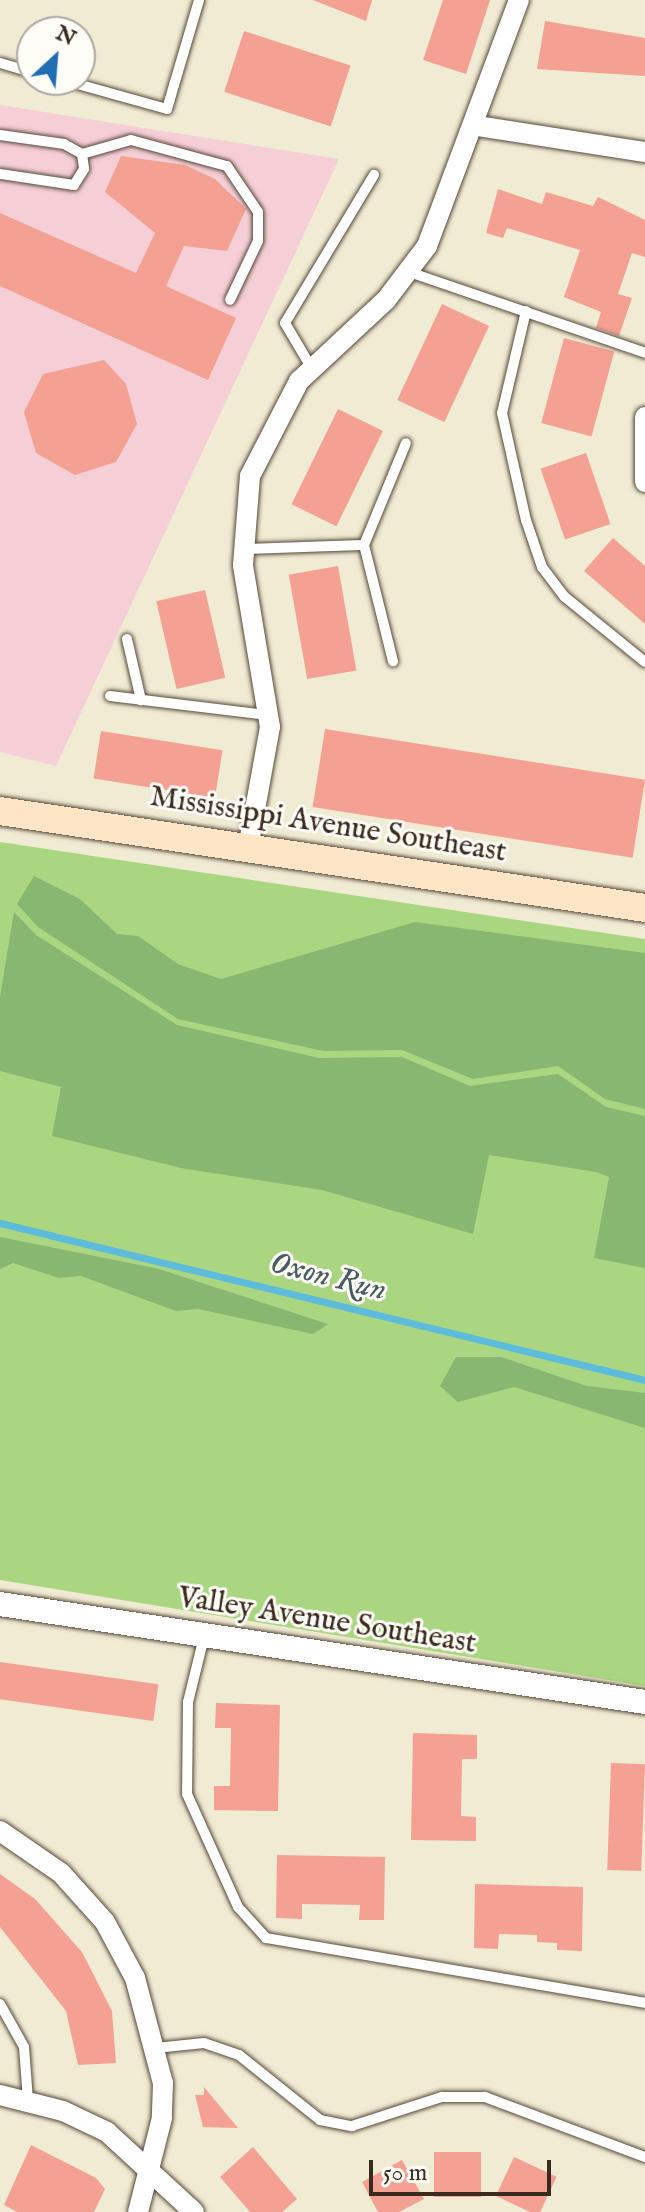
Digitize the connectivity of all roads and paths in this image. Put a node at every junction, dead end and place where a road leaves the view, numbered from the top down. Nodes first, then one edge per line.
1 (199, 0) edge
2 (519, 0) edge
3 (96, 89) edge
4 (477, 126) junction
5 (0, 135) edge
6 (645, 152) edge
7 (82, 154) junction
8 (0, 174) edge
9 (374, 175) dead end
10 (409, 272) junction
11 (230, 300) dead end
12 (526, 311) junction
13 (645, 353) edge
14 (311, 367) junction
15 (645, 417) edge
16 (406, 443) dead end
17 (645, 482) edge
18 (364, 545) junction
19 (242, 550) junction
20 (127, 639) dead end
21 (393, 661) dead end
22 (645, 662) edge
23 (110, 696) dead end
24 (141, 700) junction
25 (270, 715) junction
26 (0, 811) edge
27 (248, 848) junction
28 (645, 908) edge
29 (0, 1604) edge
30 (205, 1635) junction
31 (645, 1702) edge
32 (0, 1831) edge
33 (645, 2003) edge
34 (0, 2004) edge
35 (156, 2048) junction
36 (0, 2095) edge
37 (28, 2100) junction
38 (645, 2157) edge
39 (151, 2166) junction
40 (138, 2212) edge
41 (194, 2212) edge

1 - 3 lane
2 - 4 street
4 - 6 street
4 - 10 street
5 - 7 lane
7 - 8 lane
7 - 11 lane
9 - 14 lane
10 - 12 lane
10 - 14 street
12 - 13 lane
12 - 22 lane
14 - 19 street
15 - 17 street
16 - 18 lane
18 - 19 lane
18 - 21 lane
19 - 25 street
20 - 24 lane
23 - 24 lane
24 - 25 lane
25 - 27 street
26 - 27 main road, Mississippi Avenue Southeast
27 - 28 main road, Mississippi Avenue Southeast
29 - 30 street, Valley Avenue Southeast
30 - 31 street, Valley Avenue Southeast
30 - 33 lane
32 - 35 street
34 - 37 lane
35 - 38 lane
35 - 39 street
36 - 37 street
37 - 39 street
39 - 40 street
39 - 41 street

